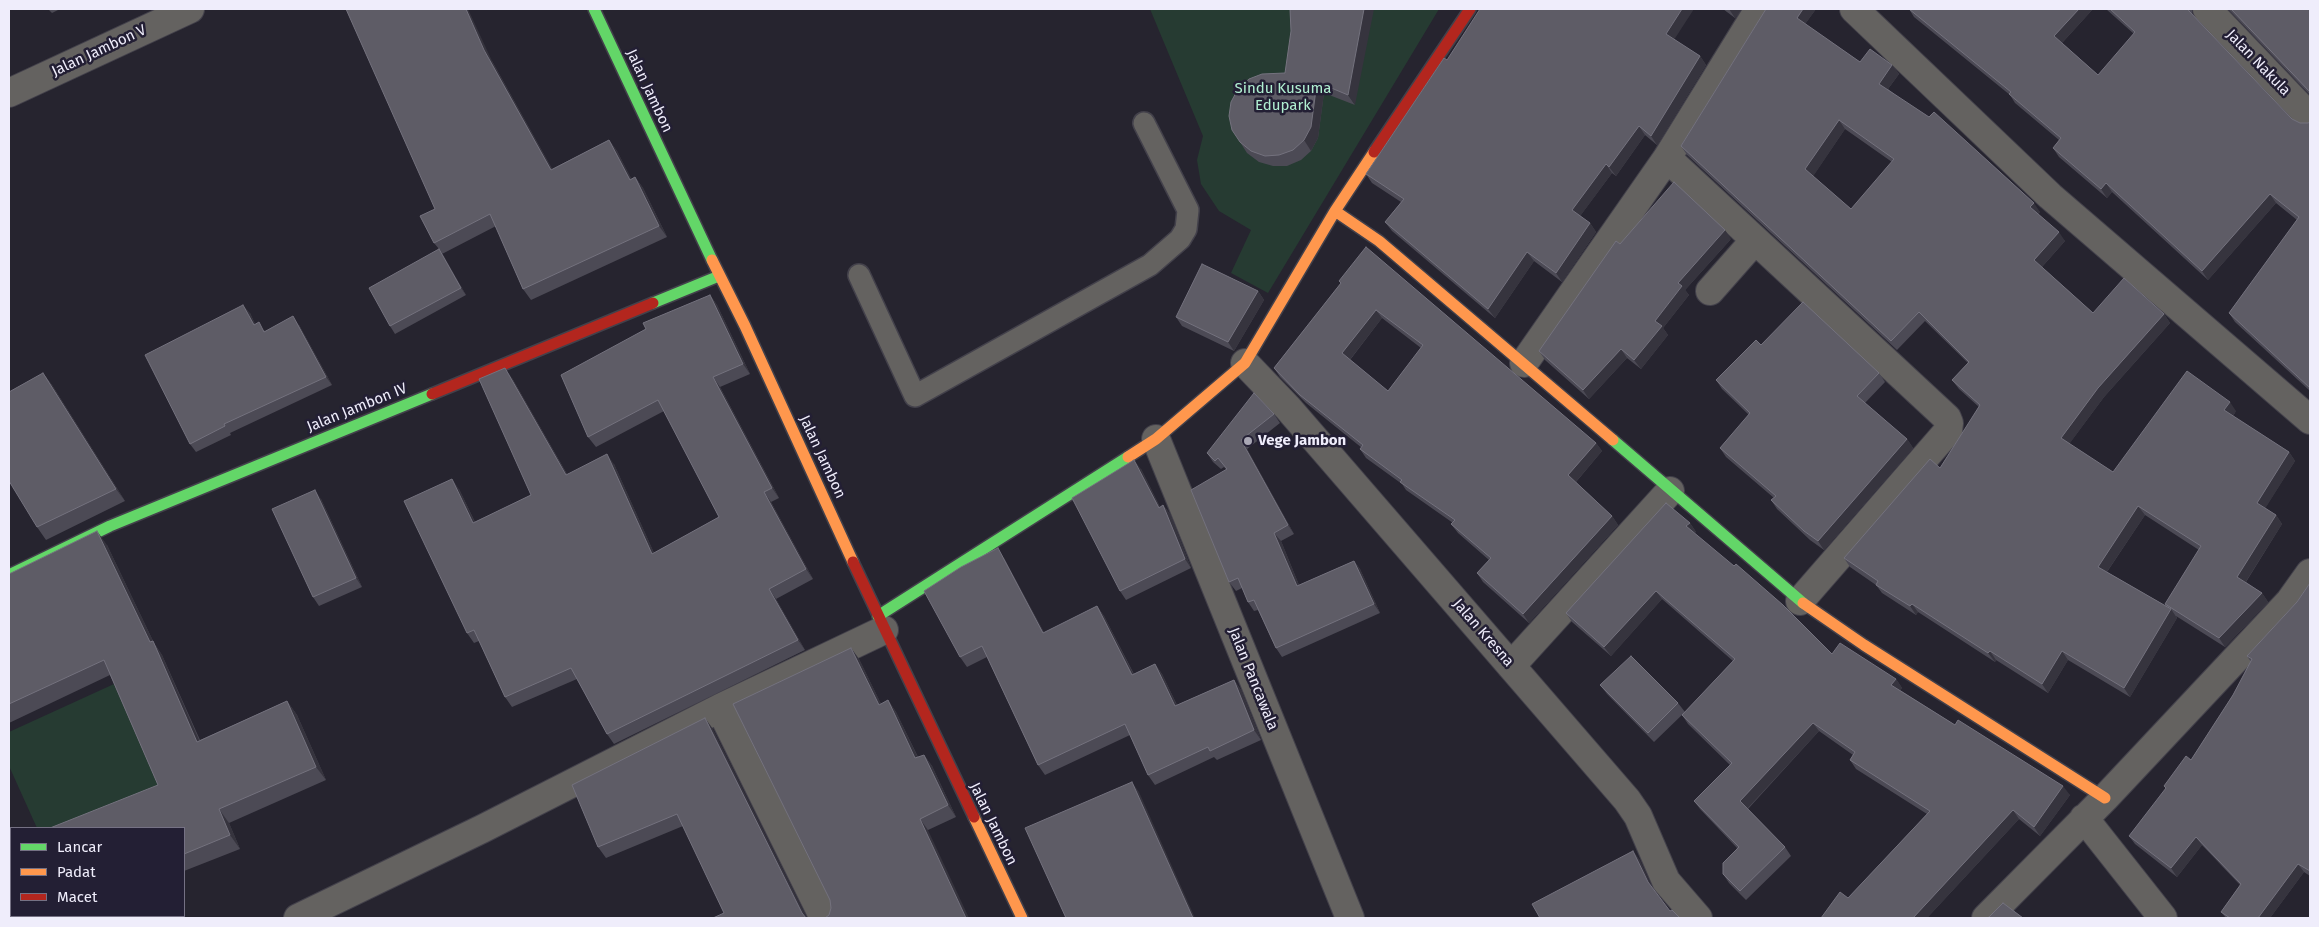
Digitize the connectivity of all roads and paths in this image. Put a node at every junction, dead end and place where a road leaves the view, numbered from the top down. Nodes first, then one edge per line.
1 (190, 9) edge
2 (594, 9) edge
3 (1470, 9) edge
4 (1759, 9) edge
5 (1854, 9) edge
6 (2207, 9) edge
7 (9, 93) edge
8 (2310, 117) edge
9 (1144, 123) dead end
10 (1667, 158) junction
11 (1335, 211) junction
12 (1755, 240) junction
13 (859, 275) dead end
14 (719, 276) junction
15 (1710, 291) dead end
16 (1246, 363) junction
17 (1524, 363) junction
18 (2310, 420) edge
19 (1156, 439) junction
20 (1670, 491) junction
21 (2310, 573) edge
22 (9, 575) edge
23 (1800, 601) junction
24 (881, 623) junction
25 (1511, 666) junction
26 (720, 708) junction
27 (2105, 798) junction
28 (2084, 818) junction
29 (298, 918) edge
30 (824, 918) edge
31 (1022, 918) edge
32 (1350, 918) edge
33 (1698, 918) edge
34 (1986, 918) edge
35 (2163, 918) edge

1 - 7 street, Jalan Jambon V
2 - 14 street, Jalan Jambon
3 - 11 street
4 - 10 street
5 - 18 street
6 - 8 street, Jalan Nakula
9 - 13 lane
10 - 12 street
10 - 17 street
11 - 16 street
11 - 17 street
12 - 15 street
12 - 23 street
14 - 22 street, Jalan Jambon IV
14 - 24 street, Jalan Jambon
16 - 19 street
16 - 25 street, Jalan Kresna
17 - 20 street
19 - 24 street
19 - 32 street, Jalan Pancawala
20 - 23 street
20 - 25 street
21 - 27 street
23 - 27 street
24 - 26 street
24 - 31 street, Jalan Jambon
25 - 33 street, Jalan Kresna
26 - 29 street
26 - 30 street
27 - 28 street
28 - 34 street
28 - 35 street

